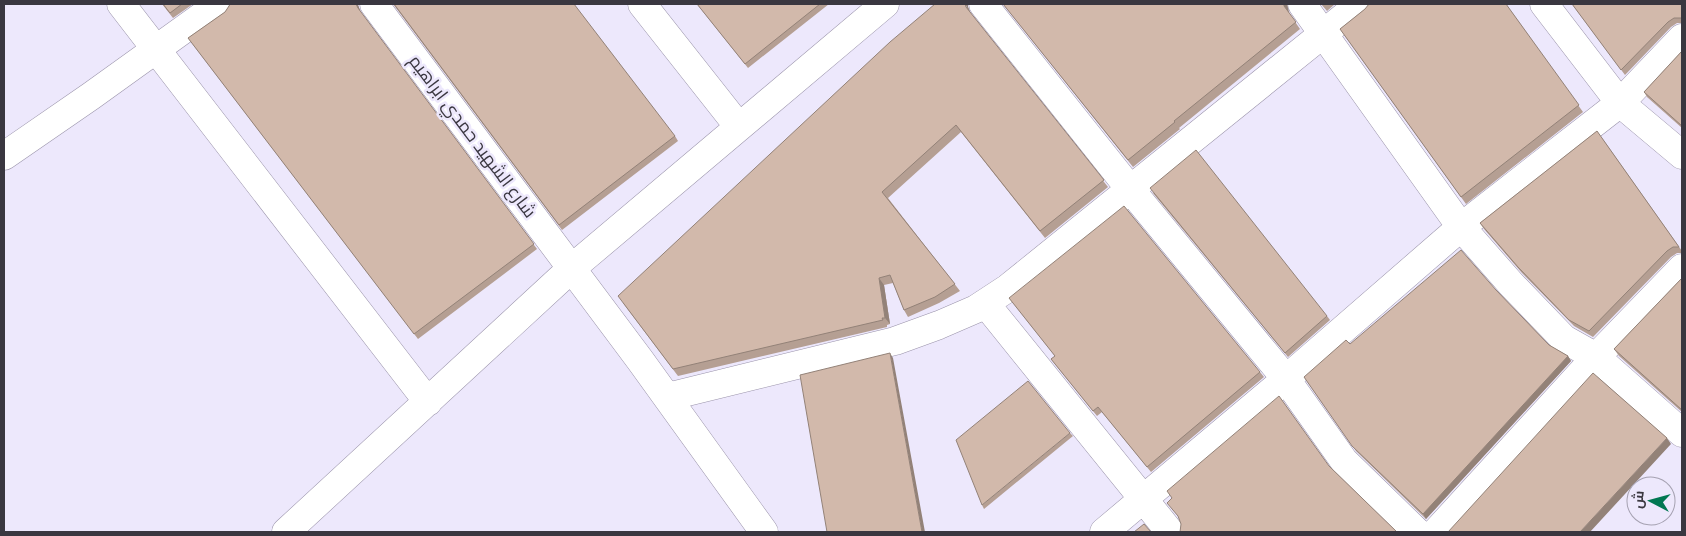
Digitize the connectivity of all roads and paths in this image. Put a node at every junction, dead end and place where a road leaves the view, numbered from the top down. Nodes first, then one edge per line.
1 (122, 4) edge
2 (219, 4) edge
3 (374, 4) edge
4 (642, 4) edge
5 (884, 4) edge
6 (983, 4) edge
7 (1302, 4) edge
8 (1360, 4) edge
9 (1544, 4) edge
10 (1324, 33) junction
11 (1682, 38) edge
12 (156, 48) junction
13 (1620, 103) junction
14 (739, 127) junction
15 (1682, 155) edge
16 (4, 156) edge
17 (1130, 189) junction
18 (1461, 227) junction
19 (572, 268) junction
20 (1682, 268) edge
21 (985, 303) junction
22 (1596, 357) junction
23 (1286, 379) junction
24 (667, 397) junction
25 (428, 402) junction
26 (1682, 433) edge
27 (1143, 500) junction
28 (286, 532) edge
29 (764, 532) edge
30 (1104, 532) edge
31 (1170, 532) edge
32 (1417, 532) edge
33 (1436, 532) edge

1 - 12 street
2 - 12 street
3 - 19 street, شارع الشهيد حمدي ابراهيم
4 - 14 street
5 - 14 street
6 - 17 street
7 - 10 street
8 - 10 street
9 - 13 street
10 - 17 street
10 - 18 street
11 - 13 street
12 - 16 street
12 - 25 street
13 - 15 street
13 - 18 street
14 - 19 street
17 - 21 street
17 - 23 street
18 - 22 street
18 - 23 street
19 - 24 street, شارع الشهيد حمدي ابراهيم
19 - 25 street
20 - 22 street
21 - 24 street
21 - 27 street
22 - 26 street
22 - 33 street
23 - 27 street
23 - 32 street
24 - 29 street, شارع الشهيد حمدي ابراهيم
25 - 28 street
27 - 30 street
27 - 31 street

